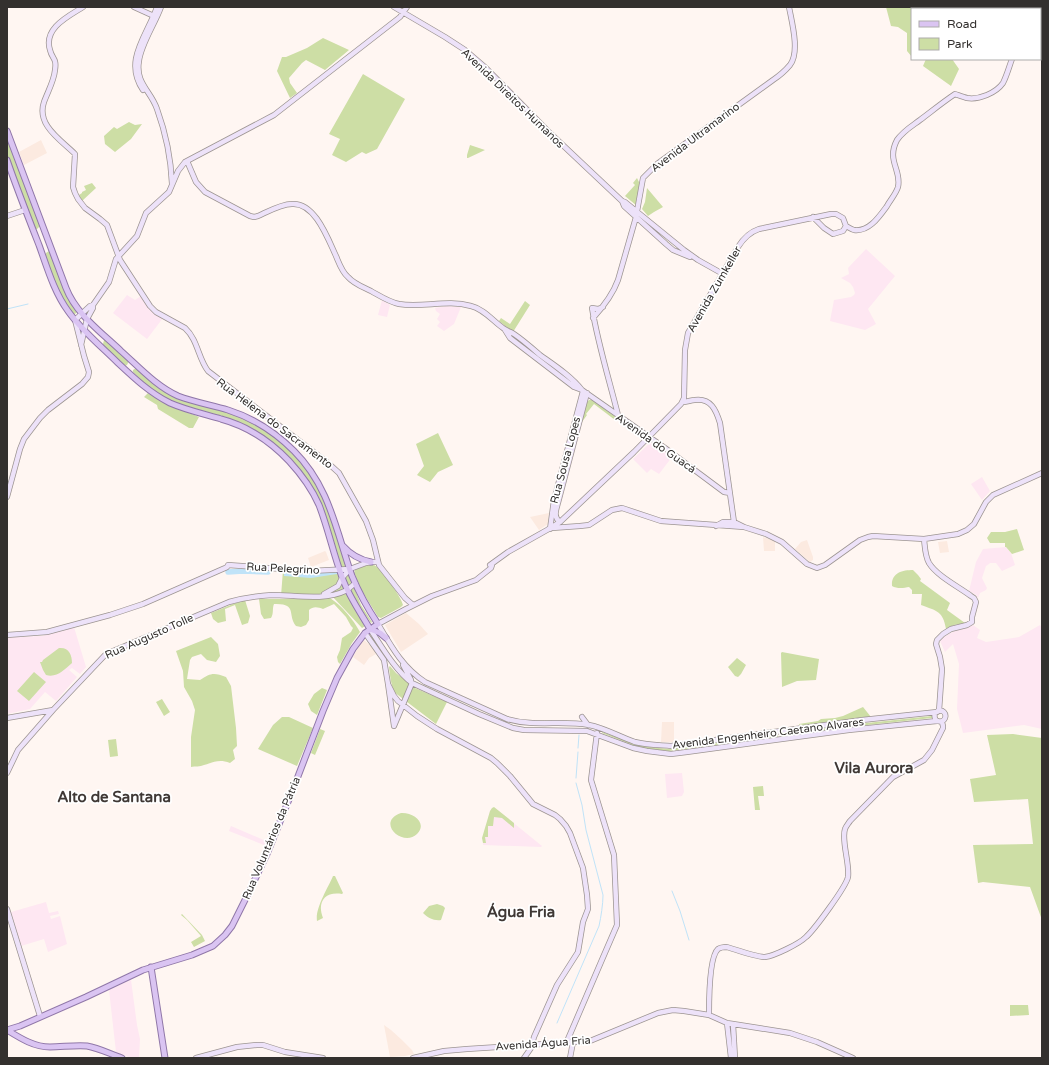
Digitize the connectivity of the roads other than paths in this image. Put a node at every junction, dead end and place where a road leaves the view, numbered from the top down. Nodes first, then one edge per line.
1 (83, 7) edge
2 (134, 7) edge
3 (158, 7) edge
4 (161, 7) edge
5 (394, 7) edge
6 (407, 7) edge
7 (789, 7) edge
8 (404, 12) junction
9 (156, 17) junction
10 (1012, 60) edge
11 (7, 131) edge
12 (7, 160) edge
13 (186, 161) junction
14 (171, 171) junction
15 (178, 172) junction
16 (172, 186) junction
17 (25, 210) junction
18 (636, 215) junction
19 (7, 216) edge
20 (813, 217) junction
21 (846, 226) junction
22 (49, 242) junction
23 (38, 245) junction
24 (52, 251) junction
25 (43, 256) junction
26 (118, 257) junction
27 (723, 274) junction
28 (93, 305) junction
29 (603, 306) junction
30 (82, 313) junction
31 (593, 318) junction
32 (87, 319) junction
33 (75, 320) junction
34 (84, 331) junction
35 (103, 334) junction
36 (95, 341) junction
37 (81, 345) junction
38 (129, 358) junction
39 (123, 367) junction
40 (139, 367) junction
41 (131, 375) junction
42 (584, 392) junction
43 (683, 402) junction
44 (618, 415) junction
45 (648, 437) junction
46 (1042, 473) edge
47 (730, 493) junction
48 (7, 497) edge
49 (553, 515) junction
50 (560, 522) junction
51 (739, 525) junction
52 (576, 526) junction
53 (551, 528) junction
54 (924, 539) junction
55 (342, 544) junction
56 (371, 562) junction
57 (378, 562) junction
58 (339, 569) junction
59 (350, 569) junction
60 (342, 578) junction
61 (355, 583) junction
62 (347, 590) junction
63 (319, 596) junction
64 (405, 598) junction
65 (413, 605) junction
66 (406, 609) junction
67 (378, 624) junction
68 (371, 628) junction
69 (365, 633) junction
70 (7, 635) edge
71 (386, 638) junction
72 (378, 642) junction
73 (384, 660) junction
74 (402, 661) junction
75 (397, 668) junction
76 (412, 683) junction
77 (388, 684) junction
78 (403, 705) junction
79 (53, 710) junction
80 (938, 712) junction
81 (582, 717) dead end
82 (7, 718) edge
83 (940, 721) junction
84 (559, 724) junction
85 (588, 725) junction
86 (598, 727) junction
87 (559, 731) junction
88 (780, 731) junction
89 (596, 734) junction
90 (781, 739) junction
91 (7, 773) edge
92 (7, 909) edge
93 (151, 967) junction
94 (709, 1015) junction
95 (40, 1016) junction
96 (727, 1023) junction
97 (733, 1024) junction
98 (20, 1026) junction
99 (7, 1030) edge
100 (22, 1038) junction
101 (568, 1042) junction
102 (573, 1042) junction
103 (532, 1044) junction
104 (207, 1056) edge
105 (122, 1058) edge
106 (165, 1058) edge
107 (196, 1058) edge
108 (317, 1058) edge
109 (323, 1058) edge
110 (412, 1058) edge
111 (524, 1058) edge
112 (570, 1058) edge
113 (731, 1058) edge
114 (735, 1058) edge
115 (853, 1058) edge

1 - 26 street, Rua Helena do Sacramento
2 - 9 street
3 - 9 street
4 - 9 street
5 - 8 street, Avenida Direitos Humanos
6 - 8 street
7 - 18 street, Avenida Ultramarino
8 - 13 street
8 - 18 street, Avenida Direitos Humanos
9 - 14 street
10 - 21 street
11 - 22 main road, Avenida Engenheiro Caetano Alvares
12 - 17 main road
13 - 15 street
13 - 42 street, Avenida do Guacá
14 - 15 street
14 - 16 street
15 - 16 street
16 - 26 street
17 - 19 street
17 - 23 main road
18 - 27 street, Avenida Direitos Humanos
18 - 29 street, Avenida Ultramarino
20 - 21 street, Avenida Zumkeller
20 - 21 street
20 - 27 street, Avenida Zumkeller
22 - 23 main road
22 - 24 main road, Avenida Engenheiro Caetano Alvares
23 - 25 main road
24 - 25 main road
24 - 30 main road, Avenida Engenheiro Caetano Alvares
25 - 33 main road
26 - 28 street
26 - 57 street, Rua Helena do Sacramento
27 - 43 street, Avenida Zumkeller
28 - 30 street
28 - 32 street
29 - 31 street, Avenida Ultramarino
29 - 31 street
30 - 32 main road, Avenida Engenheiro Caetano Alvares
30 - 33 street
31 - 44 street
32 - 34 street
32 - 35 main road, Avenida Engenheiro Caetano Alvares
33 - 34 main road
33 - 37 street
34 - 36 main road
34 - 37 street
35 - 36 main road
35 - 38 main road, Avenida Engenheiro Caetano Alvares
36 - 39 main road
37 - 48 street
38 - 39 main road
38 - 40 main road, Avenida Engenheiro Caetano Alvares
39 - 41 main road
40 - 41 main road
40 - 55 main road, Avenida Engenheiro Caetano Alvares
41 - 58 main road
42 - 44 street, Avenida do Guacá
42 - 49 street, Rua Sousa Lopes
43 - 45 street
43 - 47 street
44 - 45 street, Avenida do Guacá
45 - 47 street, Avenida do Guacá
45 - 50 street
46 - 54 street
47 - 51 street
49 - 50 street, Rua Sousa Lopes
49 - 53 street, Rua Sousa Lopes
50 - 52 street
50 - 53 street, Rua Voluntários da Pátria
51 - 52 street
51 - 54 street
52 - 53 street
53 - 65 street, Rua Voluntários da Pátria
54 - 80 street
55 - 56 main road
55 - 59 main road, Avenida Engenheiro Caetano Alvares
56 - 57 street
56 - 59 street
57 - 64 street, Rua Helena do Sacramento
58 - 59 street, Rua Pelegrino
58 - 60 main road
58 - 70 street, Rua Pelegrino
59 - 60 street, Rua Augusto Tolle
59 - 61 main road, Avenida Engenheiro Caetano Alvares
60 - 62 main road
60 - 63 street, Rua Augusto Tolle
61 - 62 street, Rua Augusto Tolle
61 - 67 main road, Avenida Engenheiro Caetano Alvares
62 - 63 street, Rua Augusto Tolle
62 - 68 main road
63 - 79 street, Rua Augusto Tolle
64 - 65 street, Rua Helena do Sacramento
64 - 66 street
65 - 66 street, Rua Voluntários da Pátria
66 - 67 street, Rua Voluntários da Pátria
67 - 68 main road, Rua Voluntários da Pátria
67 - 71 street, Avenida Engenheiro Caetano Alvares
68 - 69 main road, Rua Voluntários da Pátria
68 - 71 main road
68 - 72 street, Avenida Engenheiro Caetano Alvares
69 - 73 street
69 - 93 main road, Rua Voluntários da Pátria
71 - 74 street, Avenida Engenheiro Caetano Alvares
72 - 73 street
72 - 75 street, Avenida Engenheiro Caetano Alvares
73 - 75 street
73 - 77 street
74 - 76 street
74 - 84 street, Avenida Engenheiro Caetano Alvares
75 - 76 street, Avenida Engenheiro Caetano Alvares
76 - 78 street
76 - 87 street, Avenida Engenheiro Caetano Alvares
77 - 78 street
77 - 78 street
78 - 103 street
79 - 82 street
79 - 91 street, Rua Augusto Tolle
80 - 83 street
80 - 83 street
80 - 88 street, Avenida Engenheiro Caetano Alvares
81 - 85 street
83 - 90 street, Avenida Engenheiro Caetano Alvares
83 - 94 street
84 - 85 street, Avenida Engenheiro Caetano Alvares
84 - 87 street
85 - 86 street, Avenida Engenheiro Caetano Alvares
86 - 88 street, Avenida Engenheiro Caetano Alvares
86 - 89 street
87 - 89 street, Avenida Engenheiro Caetano Alvares
88 - 90 street
89 - 90 street, Avenida Engenheiro Caetano Alvares
89 - 101 street
92 - 95 street
93 - 95 main road, Rua Voluntários da Pátria
93 - 106 main road
94 - 96 street, Avenida Água Fria
94 - 102 street, Avenida Água Fria
95 - 98 main road, Rua Voluntários da Pátria
96 - 97 street, Avenida Água Fria
96 - 113 street
97 - 114 street
97 - 115 street, Avenida Água Fria
98 - 99 main road, Rua Voluntários da Pátria
98 - 100 main road
99 - 100 main road
100 - 105 main road
101 - 102 street, Avenida Água Fria
101 - 103 street, Avenida Água Fria
102 - 112 street
103 - 110 street, Avenida Água Fria
103 - 111 street
104 - 107 street
104 - 108 street
108 - 109 street

